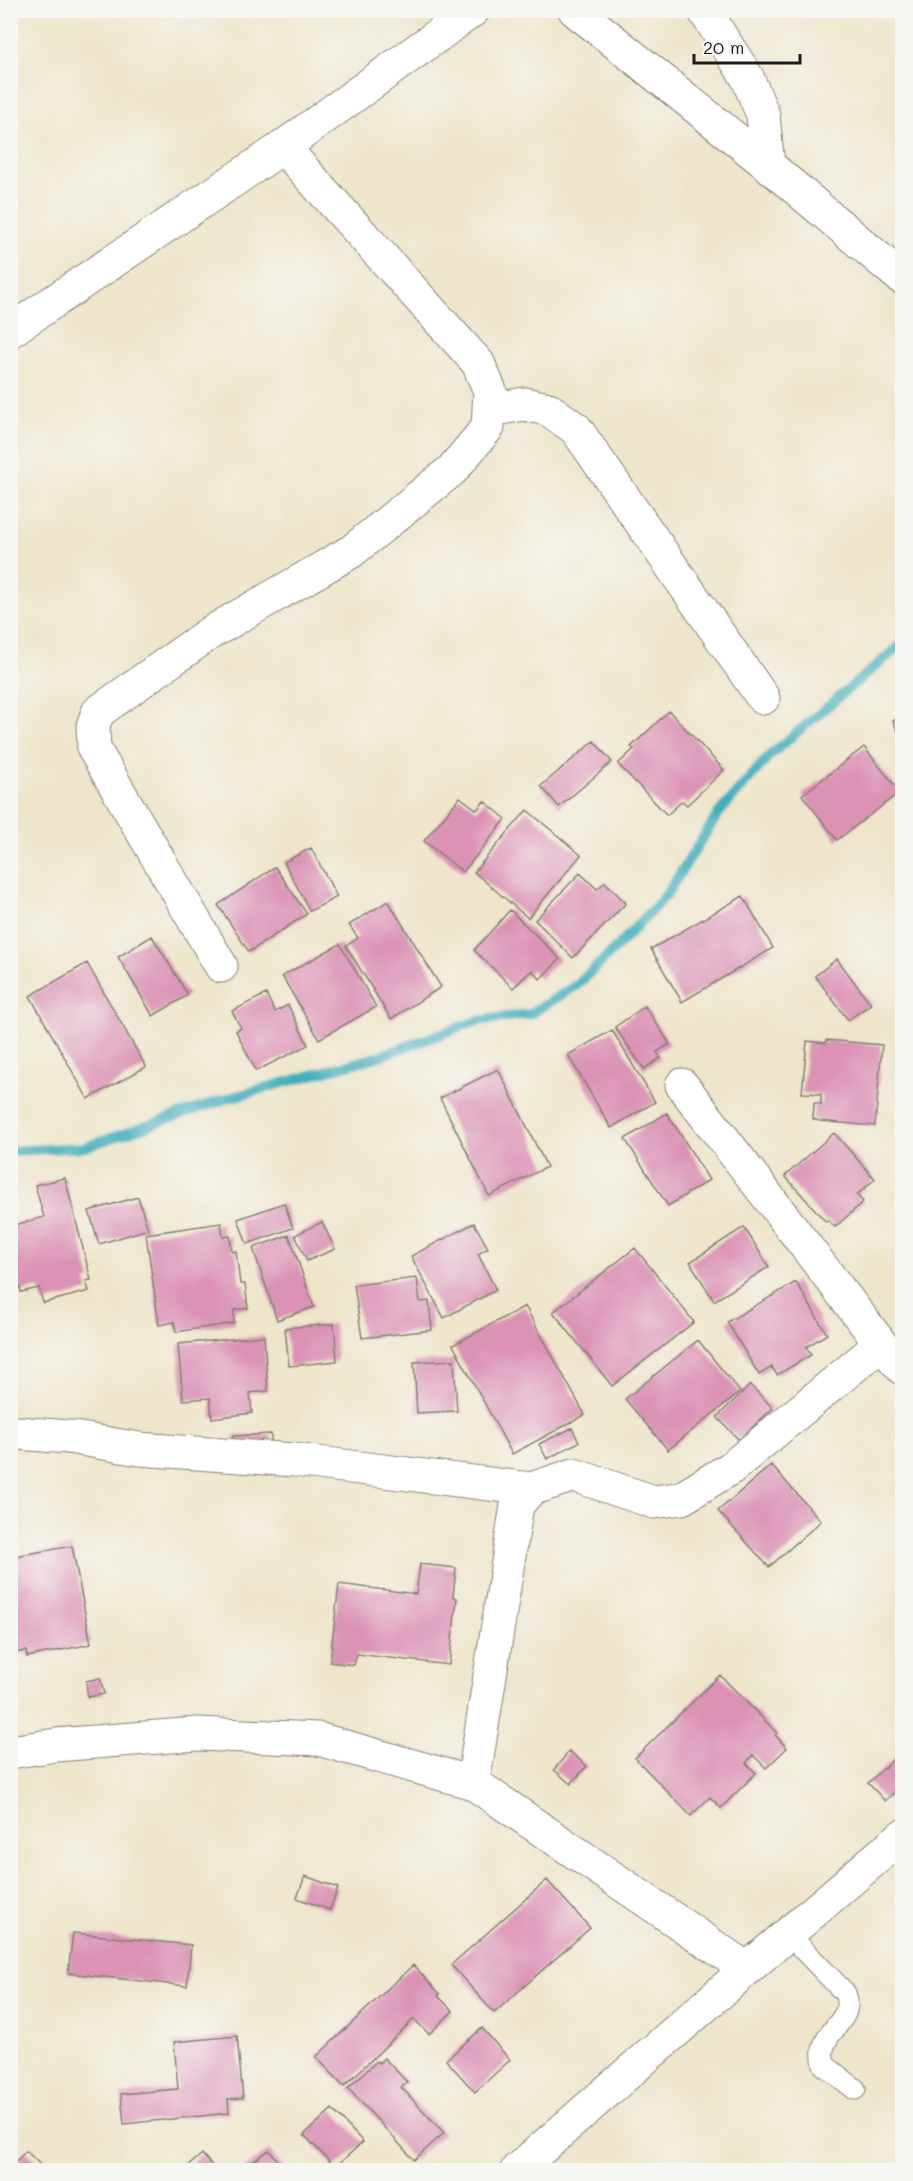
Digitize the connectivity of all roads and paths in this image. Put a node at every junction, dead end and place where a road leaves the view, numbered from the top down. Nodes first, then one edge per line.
1 (473, 10) edge
2 (575, 10) edge
3 (704, 10) edge
4 (283, 147) junction
5 (768, 165) junction
6 (903, 278) edge
7 (10, 331) edge
8 (489, 410) junction
9 (763, 698) dead end
10 (221, 966) dead end
11 (682, 1085) dead end
12 (881, 1344) junction
13 (903, 1368) edge
14 (17, 1433) dead end
15 (531, 1489) junction
16 (10, 1752) edge
17 (472, 1783) junction
18 (903, 1836) edge
19 (788, 1934) junction
20 (747, 1969) junction
21 (855, 2089) dead end
22 (535, 2165) edge

1 - 4 street
2 - 5 street
3 - 5 street
4 - 7 street
4 - 8 street
5 - 6 street
8 - 9 street
8 - 10 street
11 - 12 street
12 - 13 street
12 - 15 street
14 - 15 street
15 - 17 street
16 - 17 street
17 - 20 street
18 - 19 street
19 - 20 street
19 - 21 lane
20 - 22 street

